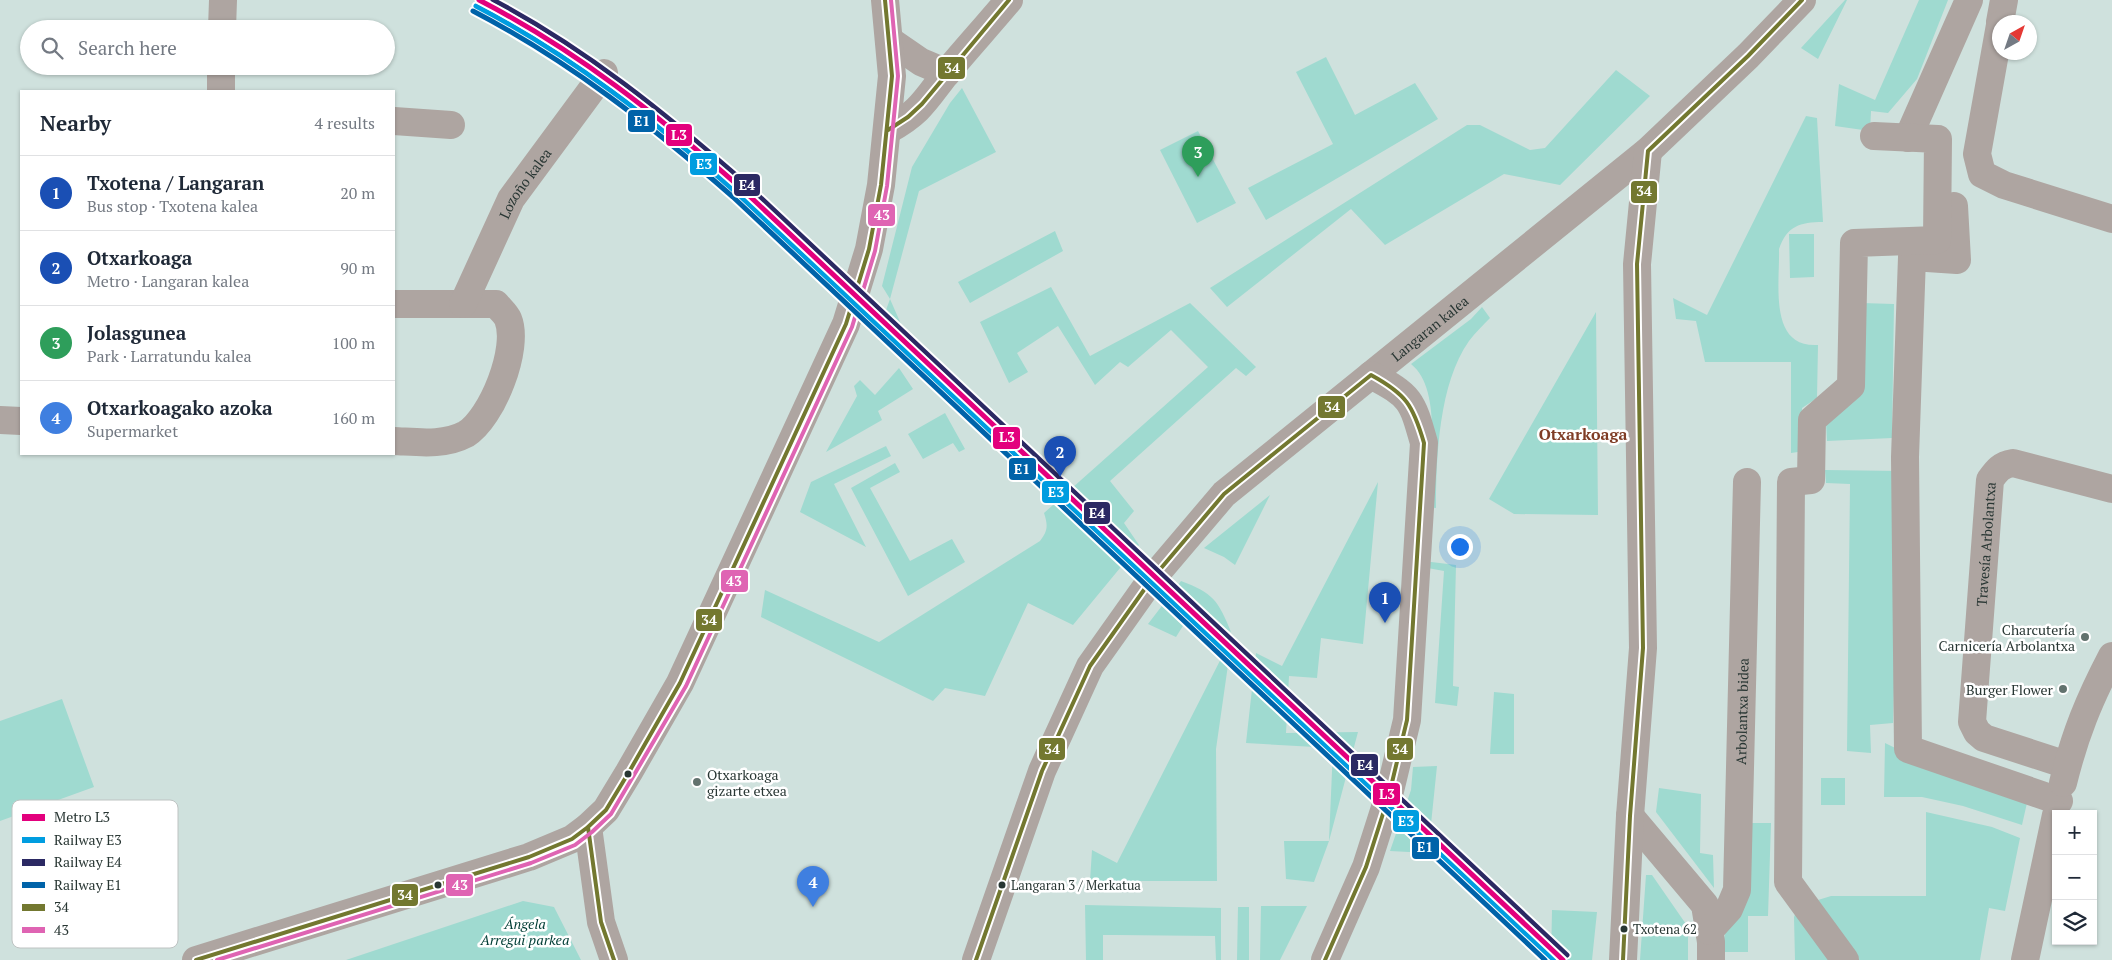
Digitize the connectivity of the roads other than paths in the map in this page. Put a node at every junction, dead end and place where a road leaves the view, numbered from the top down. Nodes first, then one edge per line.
1 (223, 0) edge
2 (885, 0) edge
3 (1009, 0) edge
4 (1802, 0) edge
5 (1969, 0) edge
6 (2004, 0) edge
7 (2002, 15) edge
8 (222, 20) edge
9 (889, 40) junction
10 (1994, 60) edge
11 (604, 73) dead end
12 (947, 73) junction
13 (221, 75) edge
14 (221, 90) edge
15 (395, 121) edge
16 (452, 125) dead end
17 (888, 130) junction
18 (1874, 136) dead end
19 (1908, 138) junction
20 (1648, 151) junction
21 (1953, 182) dead end
22 (2112, 219) edge
23 (395, 304) edge
24 (463, 304) junction
25 (1371, 375) junction
26 (0, 420) edge
27 (20, 421) edge
28 (395, 441) edge
29 (1747, 482) dead end
30 (2112, 489) edge
31 (2112, 656) edge
32 (2067, 765) junction
33 (2057, 810) edge
34 (1630, 816) junction
35 (588, 827) junction
36 (2052, 833) edge
37 (1709, 931) junction
38 (196, 960) edge
39 (614, 960) edge
40 (976, 960) edge
41 (1325, 960) edge
42 (1623, 960) edge
43 (1711, 960) edge
44 (1844, 960) edge
45 (2025, 960) edge

1 - 8 street
2 - 9 street
3 - 12 street
4 - 20 street, Langaran kalea
5 - 19 street
6 - 7 street
9 - 12 street
9 - 17 street
10 - 22 street
11 - 24 street, Lozoño kalea
12 - 17 street
13 - 14 street
15 - 16 street
17 - 35 street
18 - 19 street
19 - 44 street
20 - 25 street, Langaran kalea
20 - 34 street
21 - 33 street
23 - 24 street
24 - 28 street
25 - 40 street, Langaran kalea
25 - 41 street
26 - 27 street
29 - 37 street, Arbolantxa bidea
30 - 32 street, Travesía Arbolantxa
31 - 32 street
32 - 33 street
34 - 37 street
34 - 42 street
35 - 38 street
35 - 39 street
36 - 45 street
37 - 43 street

